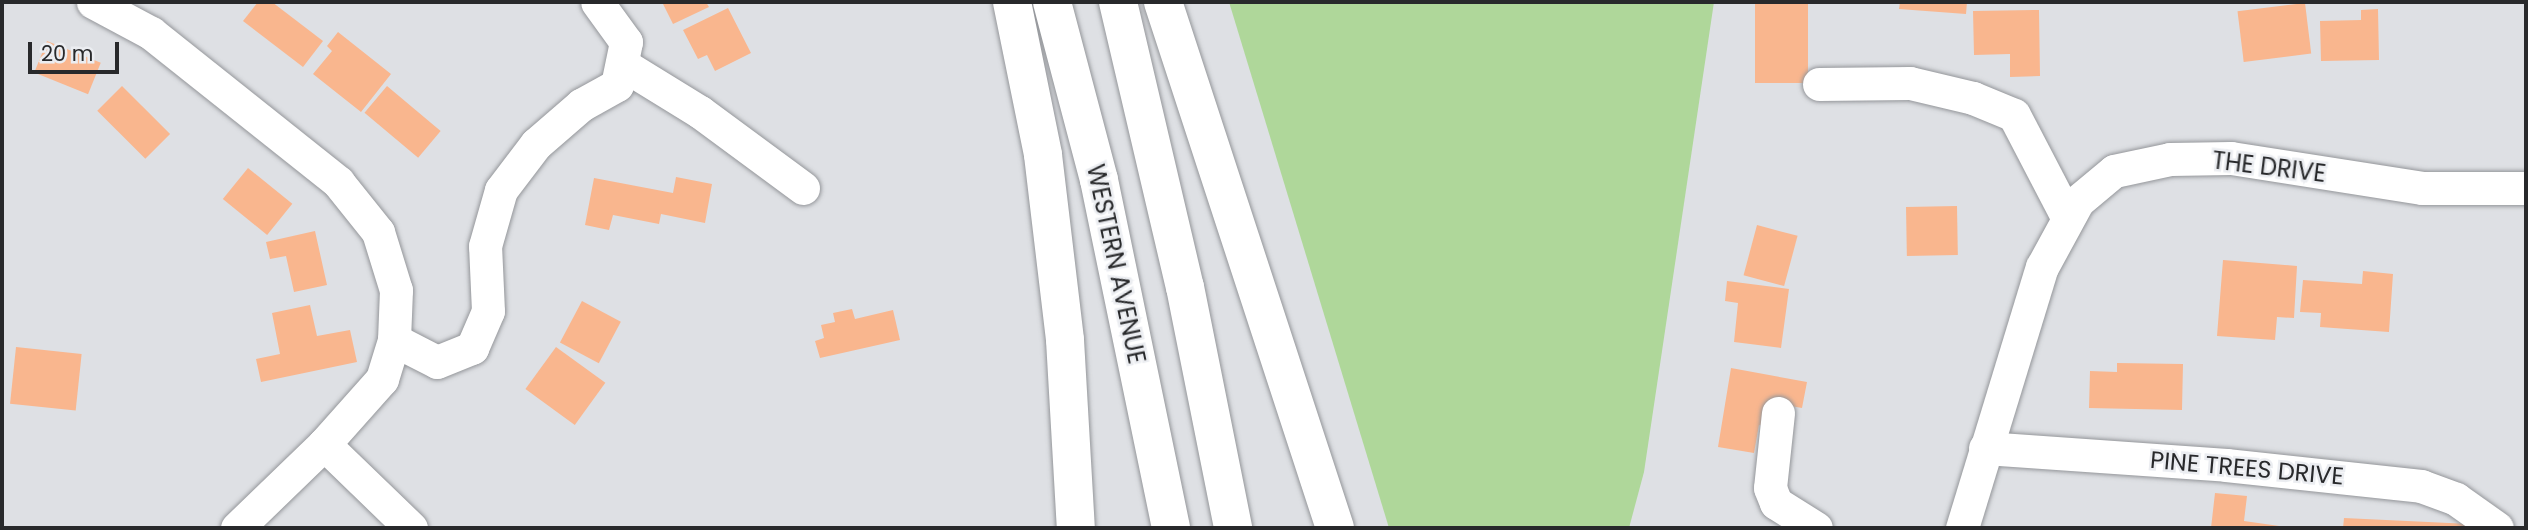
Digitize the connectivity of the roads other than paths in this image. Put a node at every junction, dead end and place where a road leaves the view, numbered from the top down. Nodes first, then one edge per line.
1 (93, 2) edge
2 (597, 2) edge
3 (1012, 2) edge
4 (1052, 2) edge
5 (1118, 2) edge
6 (1163, 2) edge
7 (622, 64) junction
8 (1819, 83) dead end
9 (803, 188) dead end
10 (2526, 188) edge
11 (2067, 216) junction
12 (394, 340) junction
13 (1778, 413) dead end
14 (324, 444) junction
15 (1985, 448) junction
16 (237, 528) edge
17 (411, 528) edge
18 (1076, 528) edge
19 (1171, 528) edge
20 (1233, 528) edge
21 (1335, 528) edge
22 (1816, 528) edge
23 (1962, 528) edge
24 (2497, 528) edge

1 - 12 street
2 - 7 street
3 - 18 highway
4 - 19 highway, WESTERN AVENUE
5 - 20 highway
6 - 21 highway
7 - 9 street
7 - 12 street
8 - 11 street
10 - 11 street, THE DRIVE
11 - 15 street, THE DRIVE
12 - 14 street
13 - 22 street
14 - 16 street
14 - 17 street
15 - 23 street, THE DRIVE
15 - 24 street, PINE TREES DRIVE

